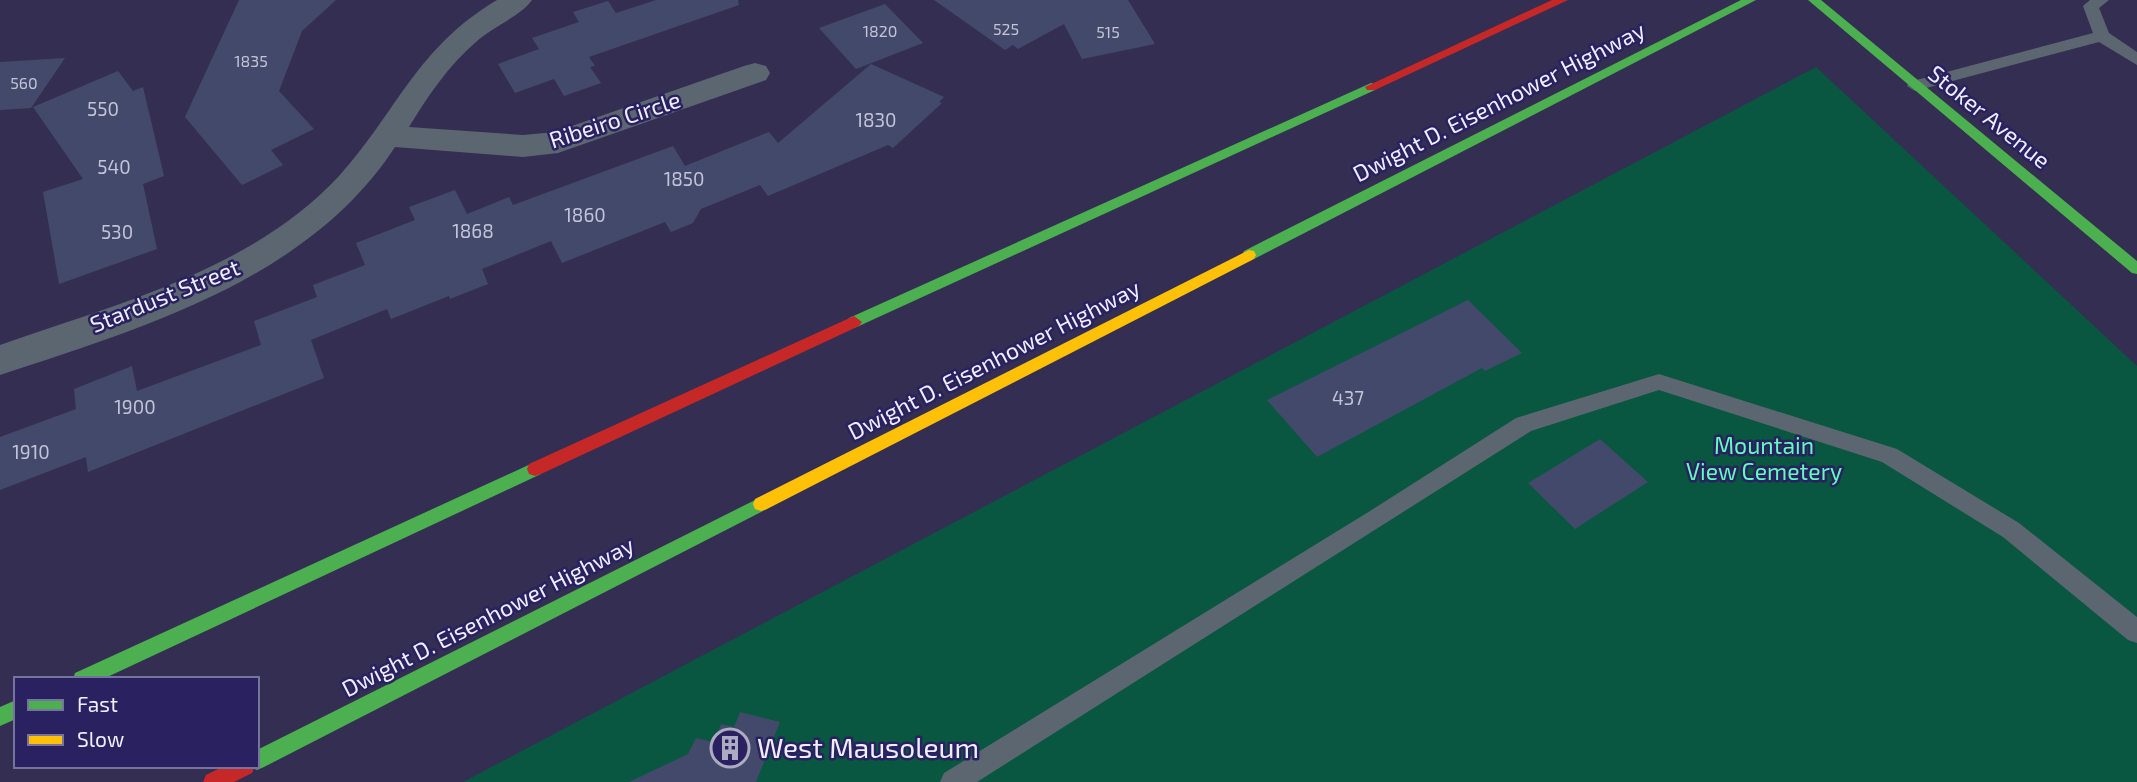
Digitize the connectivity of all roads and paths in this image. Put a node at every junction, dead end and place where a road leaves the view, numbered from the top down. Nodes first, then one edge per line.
1 (518, 0) edge
2 (1562, 0) edge
3 (1751, 0) edge
4 (1814, 0) edge
5 (2101, 0) edge
6 (2102, 36) junction
7 (2137, 60) edge
8 (755, 73) dead end
9 (1915, 86) junction
10 (387, 136) junction
11 (2137, 269) edge
12 (0, 360) edge
13 (2137, 632) edge
14 (86, 677) edge
15 (259, 759) edge
16 (240, 768) edge
17 (213, 782) edge
18 (953, 782) edge

1 - 10 street, Stardust Street
2 - 14 main road
3 - 15 main road, Dwight D. Eisenhower Highway
4 - 9 main road, Stoker Avenue
5 - 6 lane
6 - 7 lane
6 - 9 lane
8 - 10 street, Ribeiro Circle
9 - 11 main road, Stoker Avenue
10 - 12 street, Stardust Street
13 - 18 lane
16 - 17 main road

